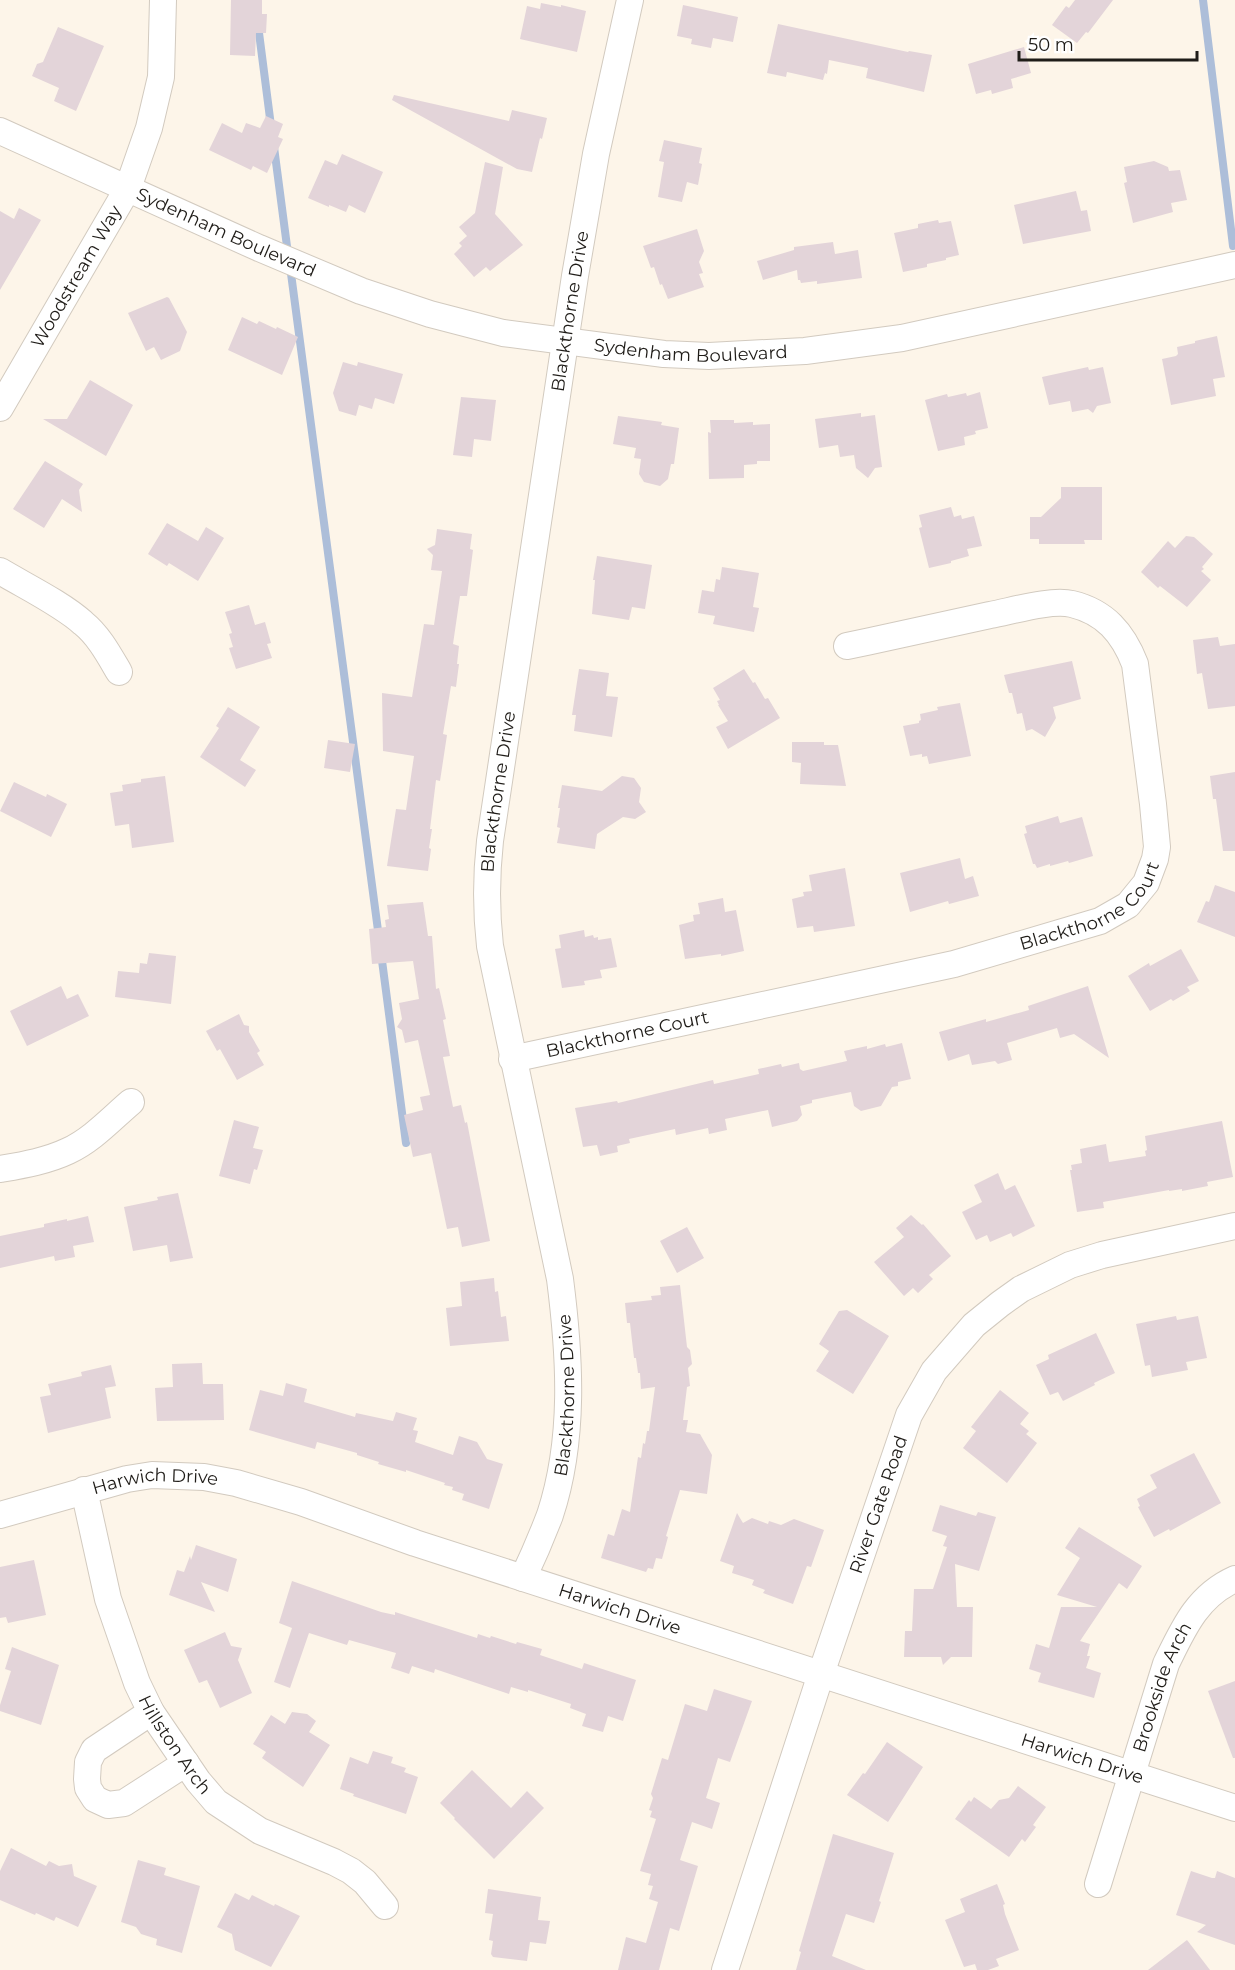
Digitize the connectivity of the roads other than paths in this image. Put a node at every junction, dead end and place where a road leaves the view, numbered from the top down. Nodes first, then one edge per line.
1 (163, 0) edge
2 (630, 0) edge
3 (0, 131) edge
4 (128, 188) junction
5 (1235, 265) edge
6 (565, 342) junction
7 (0, 408) edge
8 (0, 571) edge
9 (847, 646) dead end
10 (119, 672) dead end
11 (512, 1059) junction
12 (131, 1102) dead end
13 (0, 1170) edge
14 (1235, 1226) edge
15 (84, 1490) junction
16 (0, 1515) edge
17 (523, 1578) junction
18 (1235, 1579) edge
19 (821, 1674) junction
20 (150, 1712) junction
21 (186, 1763) junction
22 (1132, 1774) junction
23 (1235, 1808) edge
24 (1098, 1884) dead end
25 (385, 1906) dead end
26 (725, 1970) edge

1 - 4 street, Woodstream Way
2 - 6 street, Blackthorne Drive
3 - 4 street, Sydenham Boulevard
4 - 6 street, Sydenham Boulevard
4 - 7 street, Woodstream Way
5 - 6 street, Sydenham Boulevard
6 - 11 street, Blackthorne Drive
8 - 10 street
9 - 11 street, Blackthorne Court
11 - 17 street, Blackthorne Drive
12 - 13 street
14 - 19 street, River Gate Road
15 - 16 street, Harwich Drive
15 - 17 street, Harwich Drive
15 - 20 street, Hillston Arch
17 - 19 street, Harwich Drive
18 - 22 street, Brookside Arch
19 - 22 street, Harwich Drive
19 - 26 street, River Gate Road
20 - 21 street, Hillston Arch
20 - 21 street
21 - 25 street, Hillston Arch
22 - 23 street, Harwich Drive
22 - 24 street, Brookside Arch

